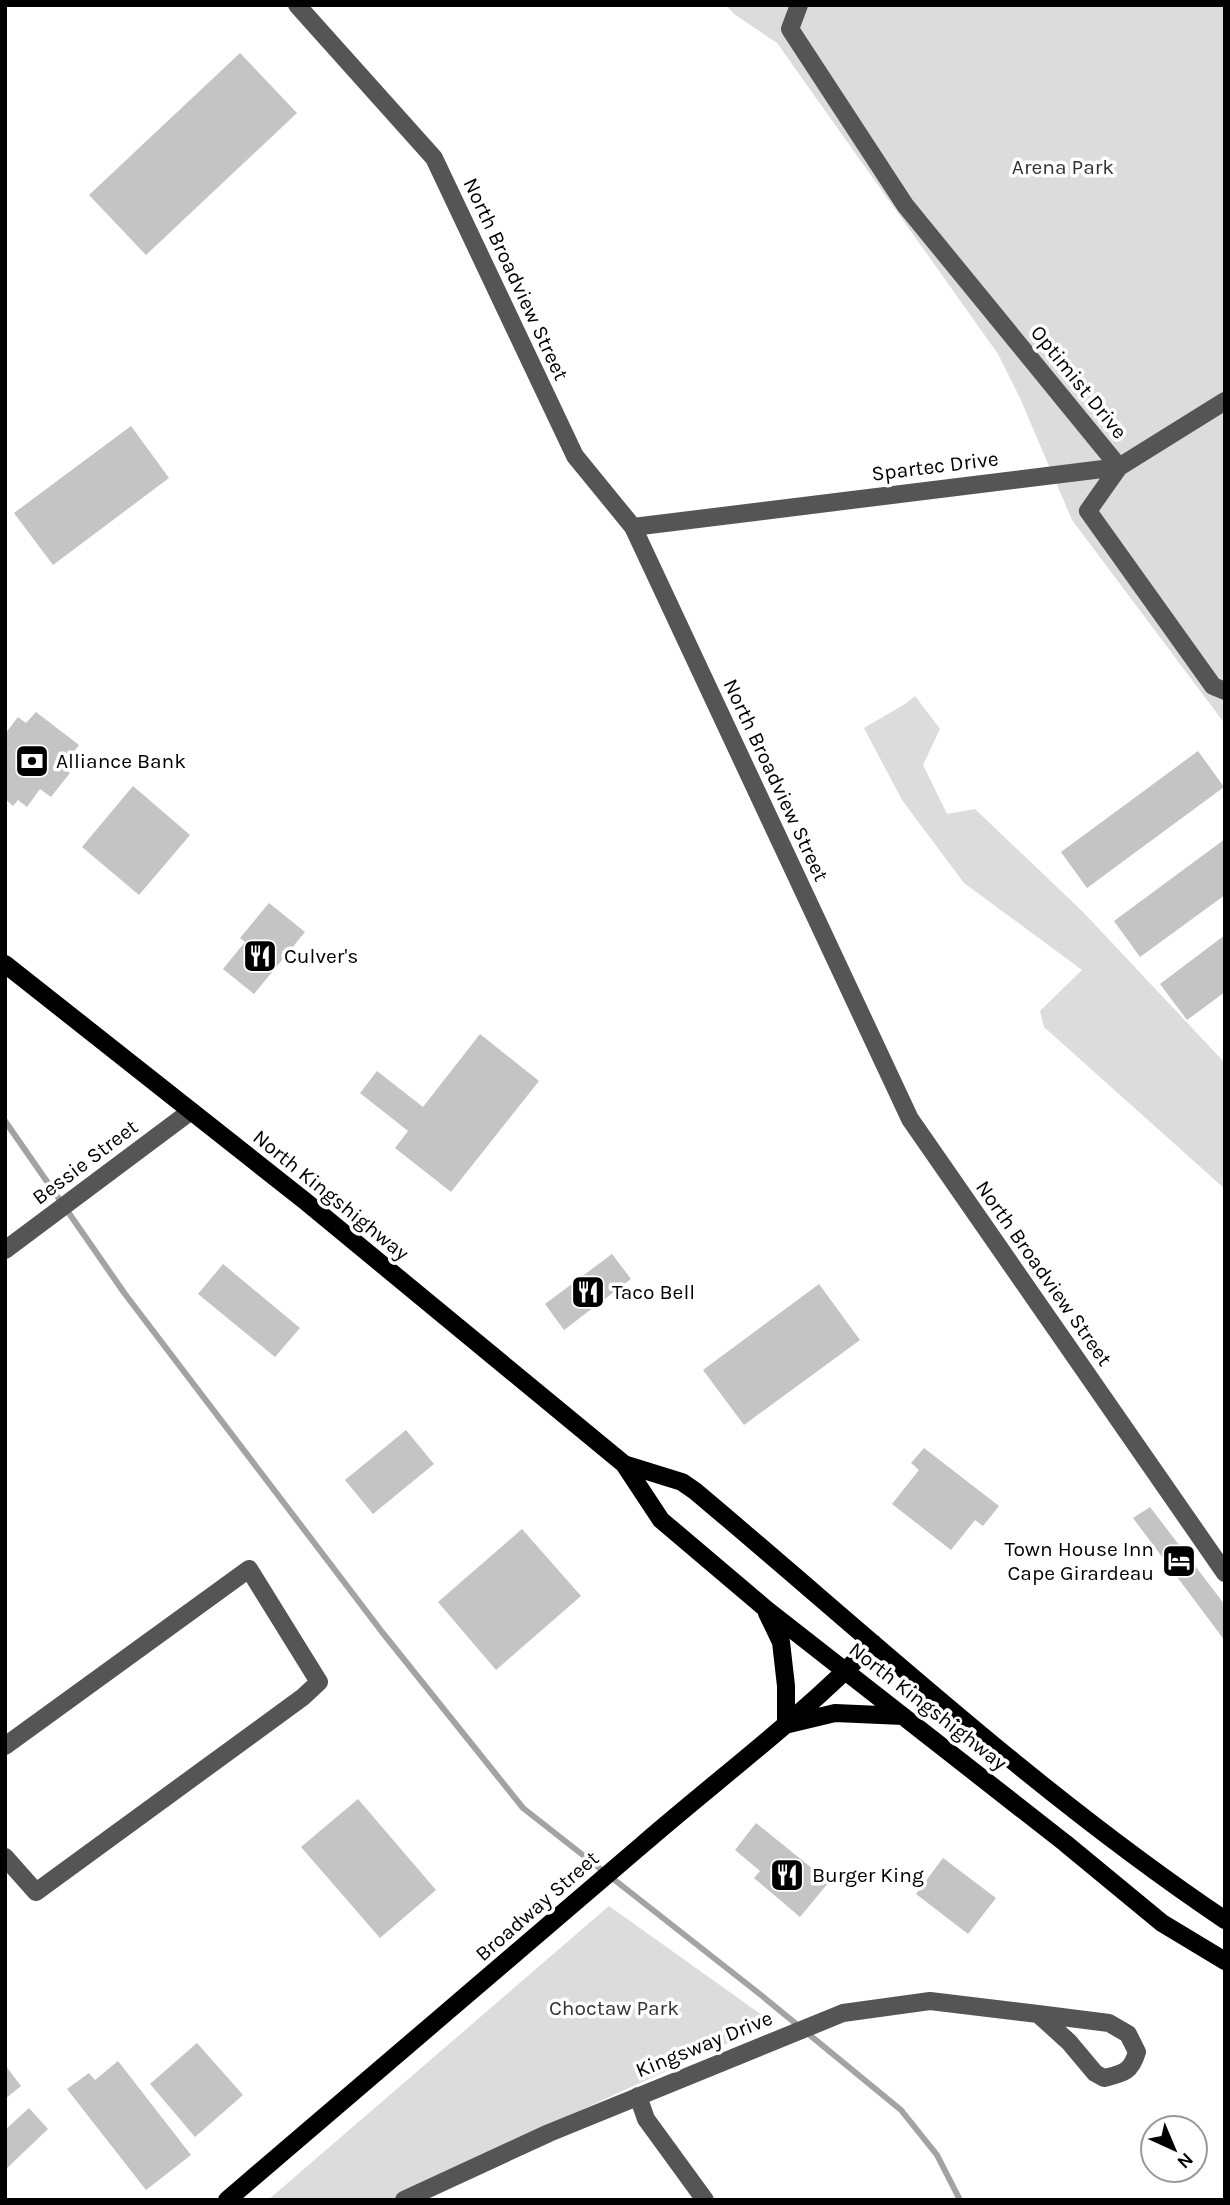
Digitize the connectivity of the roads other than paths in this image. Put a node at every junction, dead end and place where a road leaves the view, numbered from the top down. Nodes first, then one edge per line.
1 (297, 5) edge
2 (799, 5) edge
3 (1225, 401) edge
4 (1119, 467) junction
5 (633, 527) junction
6 (1225, 691) edge
7 (5, 964) edge
8 (191, 1111) junction
9 (5, 1250) edge
10 (624, 1464) junction
11 (1225, 1573) edge
12 (765, 1609) junction
13 (873, 1643) junction
14 (846, 1671) junction
15 (903, 1716) junction
16 (786, 1725) junction
17 (5, 1746) edge
18 (5, 1857) edge
19 (1225, 1920) edge
20 (1225, 1962) edge
21 (1038, 2014) junction
22 (638, 2096) junction
23 (227, 2200) edge
24 (404, 2200) edge
25 (705, 2200) edge

1 - 5 street, North Broadview Street
2 - 4 street, Optimist Drive
3 - 4 street, Spartec Drive
4 - 5 street, Spartec Drive
4 - 6 street, Optimist Drive
5 - 11 street, North Broadview Street
7 - 8 main road, North Kingshighway
8 - 9 street, Bessie Street
8 - 10 main road, North Kingshighway
10 - 12 main road, North Kingshighway
10 - 13 main road, North Kingshighway
12 - 14 main road, North Kingshighway
12 - 16 main road
13 - 14 main road, Broadway Street
13 - 19 main road, North Kingshighway
14 - 15 main road, North Kingshighway
14 - 16 main road, Broadway Street
15 - 16 main road
15 - 20 main road, North Kingshighway
16 - 23 main road, Broadway Street
17 - 18 street
21 - 21 street, Kingsway Drive
21 - 22 street, Kingsway Drive
22 - 24 street, Kingsway Drive
22 - 25 street

